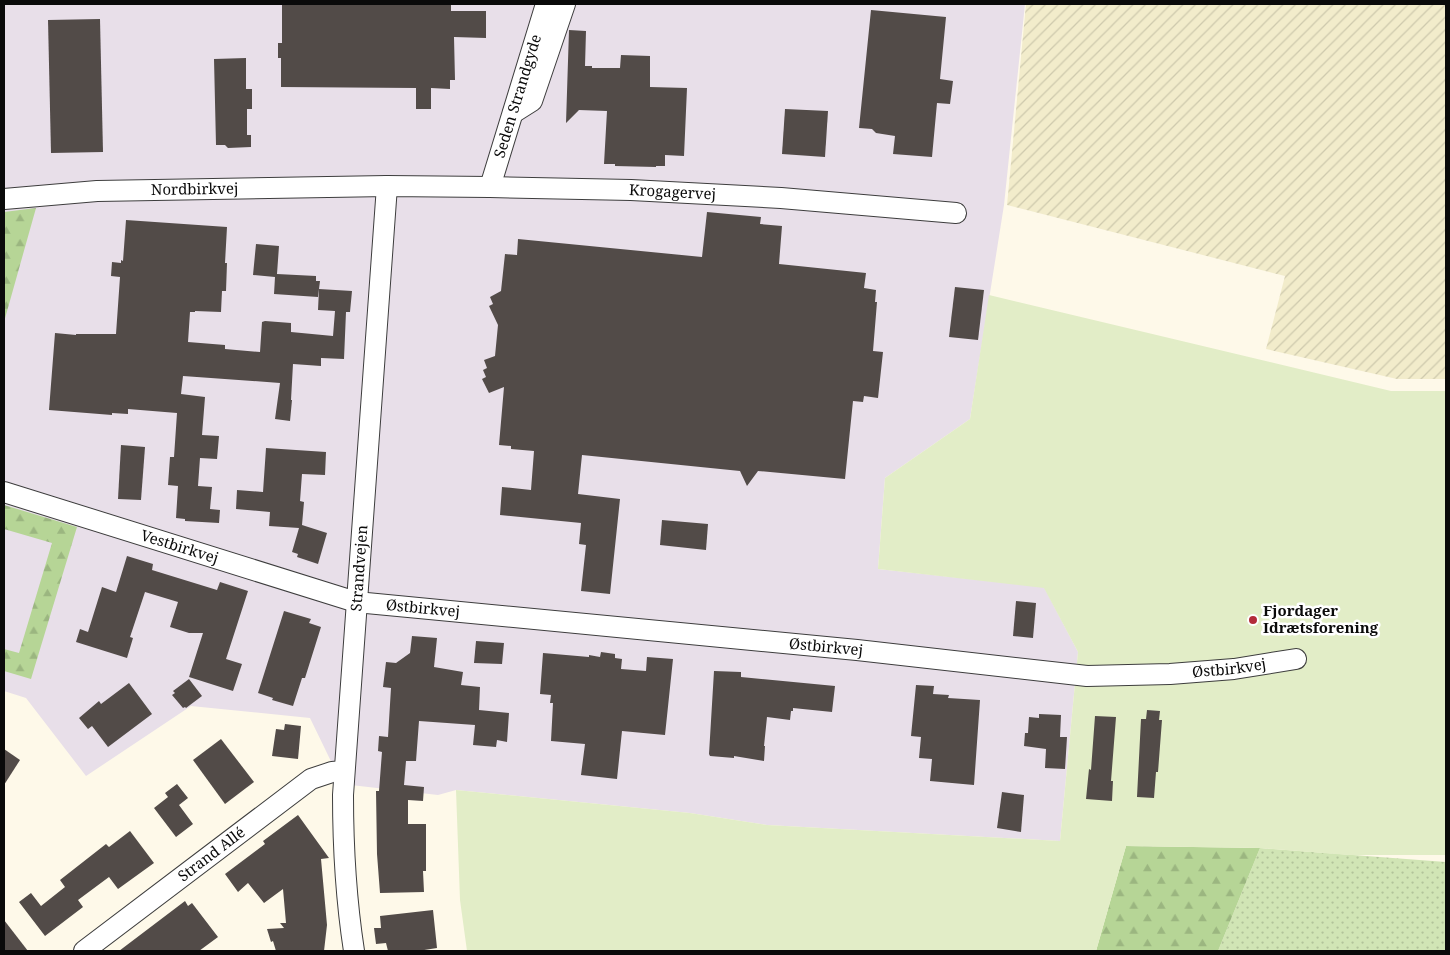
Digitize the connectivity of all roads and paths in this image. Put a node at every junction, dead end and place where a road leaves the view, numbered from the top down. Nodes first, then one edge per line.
1 (546, 4) edge
2 (565, 4) edge
3 (513, 113) junction
4 (386, 186) junction
5 (490, 187) junction
6 (4, 199) edge
7 (956, 213) dead end
8 (4, 492) edge
9 (356, 602) junction
10 (1296, 659) dead end
11 (344, 772) junction
12 (84, 951) edge
13 (354, 951) edge

1 - 3 street, Seden Strandgyde
2 - 3 street
3 - 5 street, Seden Strandgyde
4 - 5 street, Krogagervej
4 - 6 street, Nordbirkvej
4 - 9 street, Strandvejen
5 - 7 street, Krogagervej
8 - 9 street, Vestbirkvej
9 - 10 street, Østbirkvej
9 - 11 street, Strandvejen
11 - 12 street, Strand Allé
11 - 13 street, Strandvejen

